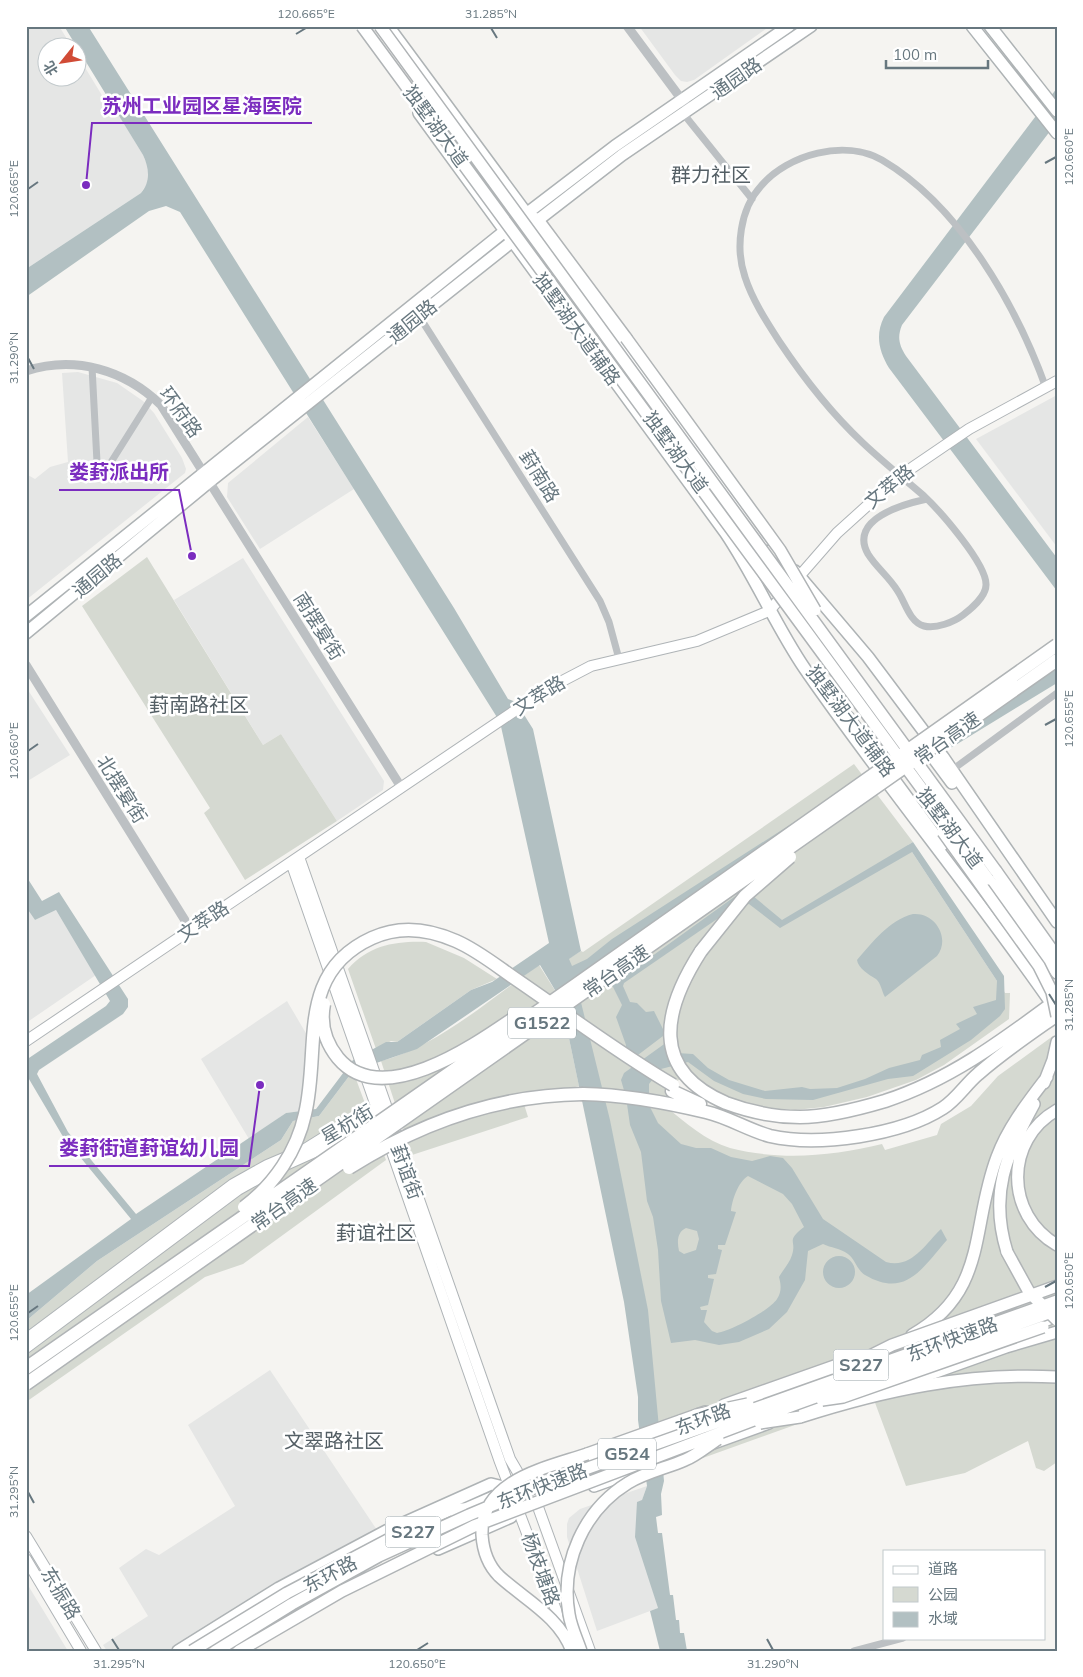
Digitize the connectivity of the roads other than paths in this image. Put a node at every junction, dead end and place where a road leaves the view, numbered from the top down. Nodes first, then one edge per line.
1 (356, 26) edge
2 (362, 26) edge
3 (380, 26) edge
4 (388, 26) edge
5 (627, 26) edge
6 (789, 26) edge
7 (811, 26) edge
8 (972, 26) edge
9 (990, 26) edge
10 (679, 102) junction
11 (1057, 111) edge
12 (686, 112) junction
13 (1056, 131) edge
14 (752, 199) junction
15 (521, 218) junction
16 (532, 226) junction
17 (505, 231) junction
18 (512, 241) junction
19 (595, 308) junction
20 (420, 316) junction
21 (610, 318) junction
22 (621, 338) junction
23 (92, 367) junction
24 (26, 370) edge
25 (1057, 381) edge
26 (320, 387) junction
27 (1046, 388) junction
28 (152, 397) junction
29 (97, 462) dead end
30 (108, 467) dead end
31 (900, 476) junction
32 (206, 478) junction
33 (927, 499) junction
34 (743, 559) junction
35 (799, 575) junction
36 (766, 576) junction
37 (769, 611) junction
38 (26, 616) edge
39 (26, 633) edge
40 (1057, 645) edge
41 (839, 657) junction
42 (620, 659) junction
43 (1057, 660) edge
44 (26, 665) edge
45 (1057, 693) edge
46 (996, 704) junction
47 (939, 759) junction
48 (952, 770) junction
49 (401, 787) junction
50 (295, 859) junction
51 (992, 875) junction
52 (1026, 880) junction
53 (1020, 904) junction
54 (1057, 922) edge
55 (191, 930) junction
56 (635, 941) junction
57 (1057, 945) edge
58 (1057, 957) edge
59 (1057, 972) edge
60 (1056, 1009) edge
61 (26, 1041) edge
62 (1057, 1042) edge
63 (1047, 1077) junction
64 (673, 1094) junction
65 (379, 1107) junction
66 (745, 1110) junction
67 (1057, 1110) edge
68 (246, 1230) junction
69 (1057, 1245) edge
70 (1057, 1286) edge
71 (1057, 1297) edge
72 (1057, 1301) edge
73 (1057, 1310) edge
74 (1057, 1320) edge
75 (1057, 1332) edge
76 (26, 1339) edge
77 (892, 1346) junction
78 (26, 1348) edge
79 (26, 1368) edge
80 (845, 1370) junction
81 (1057, 1377) edge
82 (26, 1384) edge
83 (852, 1391) junction
84 (794, 1400) junction
85 (696, 1415) junction
86 (737, 1426) junction
87 (523, 1484) junction
88 (511, 1489) junction
89 (538, 1507) junction
90 (465, 1509) junction
91 (520, 1513) junction
92 (26, 1536) edge
93 (554, 1549) junction
94 (26, 1559) edge
95 (240, 1611) junction
96 (244, 1624) junction
97 (583, 1630) junction
98 (895, 1640) edge
99 (184, 1650) edge
100 (202, 1650) edge
101 (81, 1651) edge
102 (96, 1651) edge
103 (216, 1651) edge
104 (239, 1651) edge
105 (250, 1651) edge
106 (567, 1651) edge
107 (572, 1651) edge
108 (581, 1651) edge
109 (590, 1651) edge
110 (854, 1651) edge

1 - 17 main road, 独墅湖大道辅路
2 - 36 main road, 独墅湖大道, bridge
3 - 41 main road, 独墅湖大道, bridge
4 - 15 main road
5 - 10 street
6 - 10 main road, 通园路
7 - 12 main road, 通园路
8 - 13 main road
9 - 11 main road
10 - 12 street
10 - 15 main road, 通园路
12 - 14 street
12 - 16 main road, 通园路
14 - 27 street
14 - 31 street
15 - 16 main road
15 - 16 main road
15 - 17 main road, 通园路
16 - 18 main road, 通园路
16 - 19 main road, 独墅湖大道辅路
16 - 21 main road
16 - 22 main road
17 - 18 main road, 独墅湖大道辅路
17 - 26 main road, 通园路
18 - 20 main road, 通园路
18 - 34 main road, 独墅湖大道辅路
19 - 21 main road
19 - 22 main road, 独墅湖大道辅路
20 - 26 main road, 通园路
20 - 42 street, 葑南路
21 - 22 main road
22 - 35 main road, 独墅湖大道辅路
22 - 41 main road, bridge
23 - 24 street, 环府路
23 - 28 street, 环府路
23 - 29 street
25 - 27 main road, 文萃路
26 - 32 main road, 通园路
27 - 31 main road, 文萃路
28 - 30 street
28 - 32 street, 环府路
31 - 33 street
31 - 35 main road, 文萃路
32 - 38 main road, 通园路
32 - 39 main road, 通园路
32 - 49 street, 南摆宴街
33 - 33 street
34 - 35 main road
34 - 37 main road, 独墅湖大道辅路
35 - 37 main road, 文萃路
35 - 47 main road, 独墅湖大道辅路, bridge
36 - 51 main road, 独墅湖大道, bridge
36 - 60 main road, bridge
37 - 42 main road, 文萃路
37 - 60 main road, 独墅湖大道辅路, bridge
40 - 56 highway, 常台高速 / G1522, bridge
41 - 51 main road, 独墅湖大道, bridge
42 - 49 main road, 文萃路
43 - 46 highway, 常台高速 / G1522, bridge
44 - 55 street, 北摆宴街
45 - 48 street
46 - 66 highway, bridge
46 - 68 highway, 常台高速 / G1522, bridge
47 - 48 main road, 独墅湖大道辅路
47 - 52 main road, 独墅湖大道辅路
48 - 52 main road, 独墅湖大道辅路
49 - 50 main road, 文萃路
50 - 55 main road, 文萃路
50 - 65 main road, 葑谊街
51 - 53 main road
51 - 59 main road
52 - 54 main road, 独墅湖大道辅路
53 - 57 main road
53 - 58 main road
55 - 61 main road, 文萃路
56 - 64 highway, bridge
56 - 79 highway, 常台高速 / G1522, bridge
60 - 64 highway
60 - 66 highway
62 - 63 main road
63 - 74 main road, bridge
63 - 77 main road, bridge
64 - 66 highway
64 - 68 highway, bridge
64 - 79 highway, bridge
65 - 76 main road, 星杭街
65 - 78 main road, 星杭街
65 - 87 main road, 葑谊街
65 - 88 main road, 葑谊街
67 - 69 main road
68 - 82 highway, 常台高速 / G1522, bridge
70 - 77 main road, bridge
71 - 80 main road, 东环路 / S227
72 - 84 main road, 东环快速路 / G524, bridge
73 - 84 main road, 东环快速路 / G524, bridge
74 - 83 main road, 东环路 / S227
74 - 84 main road, bridge
75 - 83 main road
77 - 84 main road, bridge
77 - 85 main road, bridge
80 - 83 main road
80 - 87 main road, 东环路 / S227
81 - 86 main road, bridge
83 - 89 main road, 东环路 / S227
84 - 85 main road, bridge
84 - 86 main road, 东环快速路 / G524, bridge
84 - 103 main road, 东环快速路 / G524, bridge
85 - 107 main road, bridge
86 - 104 main road, 东环快速路 / G524, bridge
86 - 108 main road, bridge
87 - 88 main road, 东环路 / S227
87 - 89 main road, 杨枝塘路
88 - 90 main road, 东环路 / S227
88 - 91 main road, 杨枝塘路
88 - 95 main road
89 - 91 main road, 东环路 / S227
89 - 93 main road, 杨枝塘路
90 - 96 main road, 东环路 / S227
90 - 99 main road, bridge
91 - 105 main road, 东环路 / S227
91 - 106 main road, 杨枝塘路
92 - 102 main road, 东振路
93 - 97 main road, 杨枝塘路
93 - 97 main road, 杨枝塘路
94 - 101 main road, 东振路
95 - 96 main road
95 - 99 main road
96 - 100 main road, 东环路 / S227
97 - 109 main road, 杨枝塘路
98 - 110 street

